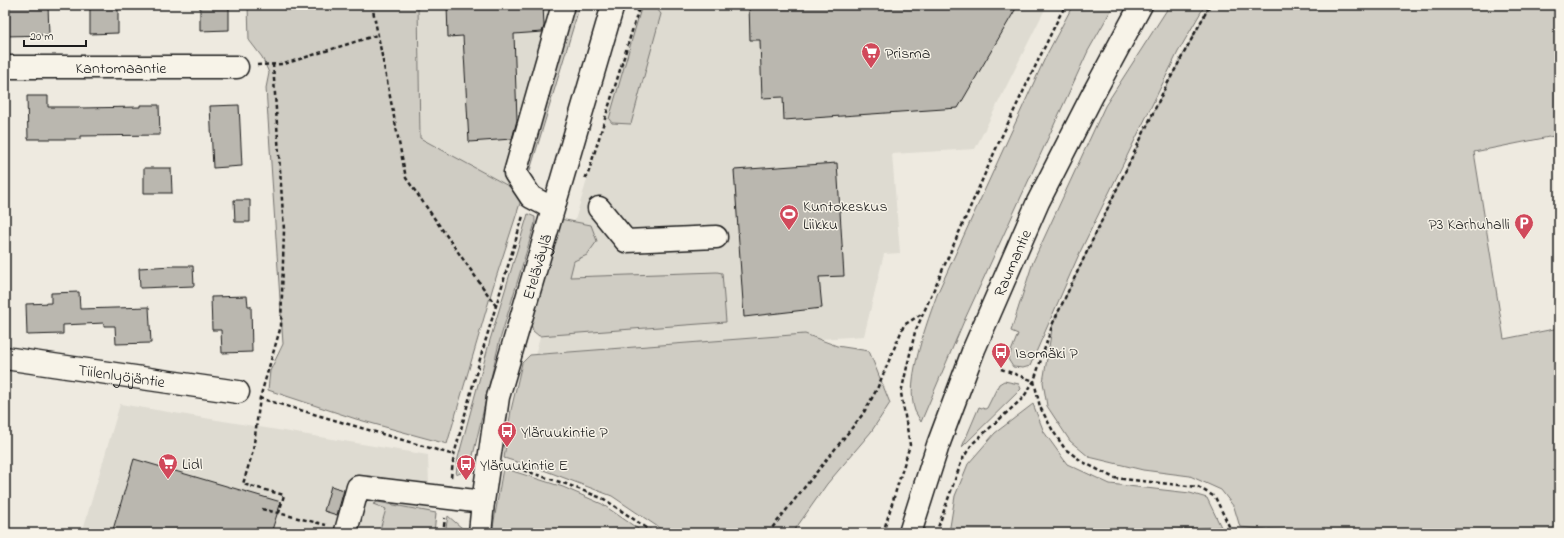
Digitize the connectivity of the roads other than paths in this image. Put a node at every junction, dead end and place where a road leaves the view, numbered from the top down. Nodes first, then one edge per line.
1 (563, 5) edge
2 (613, 5) edge
3 (1142, 5) edge
4 (5, 67) edge
5 (237, 67) road end
6 (552, 208) junction
7 (599, 208) dead end
8 (716, 237) dead end
9 (5, 358) edge
10 (238, 392) road end
11 (482, 502) junction
12 (346, 531) road end
13 (480, 533) edge
14 (910, 533) edge

1 - 6 main road
2 - 6 main road, Eteläväylä
3 - 14 main road, Raumantie
4 - 5 main road, Kantomaantie
6 - 11 main road, Eteläväylä
7 - 8 main road
9 - 10 main road, Tiilenlyöjäntie
11 - 12 main road
11 - 13 main road, Eteläväylä

